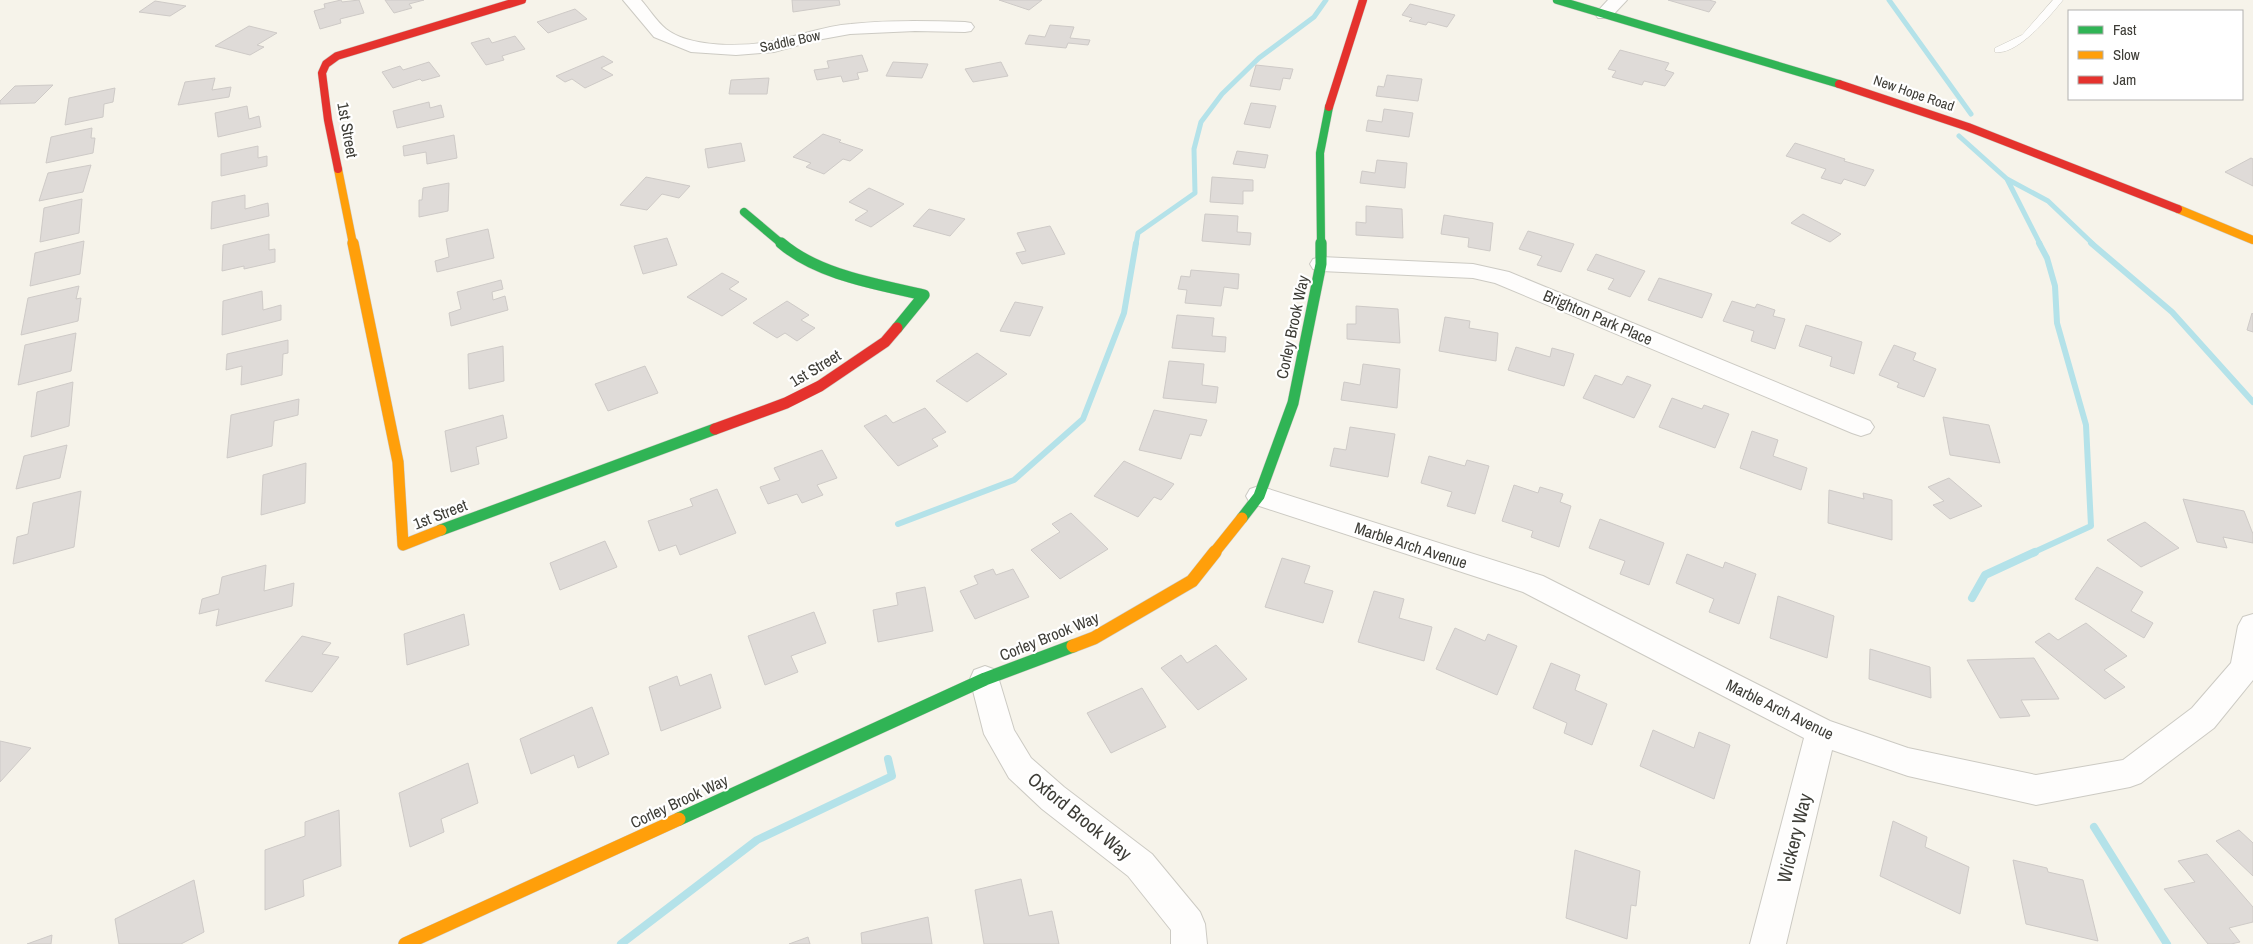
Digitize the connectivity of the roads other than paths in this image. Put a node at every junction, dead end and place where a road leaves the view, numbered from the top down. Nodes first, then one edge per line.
1 (522, 0) edge
2 (632, 0) edge
3 (1363, 0) edge
4 (1557, 0) edge
5 (1618, 0) edge
6 (2058, 0) edge
7 (1604, 14) junction
8 (965, 27) dead end
9 (1998, 50) dead end
10 (744, 212) dead end
11 (2253, 240) edge
12 (1321, 264) junction
13 (1861, 427) dead end
14 (1259, 496) junction
15 (2253, 626) edge
16 (985, 679) junction
17 (1821, 732) junction
18 (405, 944) edge
19 (1189, 944) edge
20 (1768, 944) edge

1 - 10 street, 1st Street
2 - 8 street, Saddle Bow
3 - 12 street, Corley Brook Way
4 - 7 street, New Hope Road
5 - 7 street
6 - 9 lane
7 - 11 street, New Hope Road
12 - 13 street, Brighton Park Place
12 - 14 street, Corley Brook Way
14 - 16 street, Corley Brook Way
14 - 17 street, Marble Arch Avenue
15 - 17 street, Marble Arch Avenue
16 - 18 street, Corley Brook Way
16 - 19 street, Oxford Brook Way
17 - 20 street, Wickery Way

